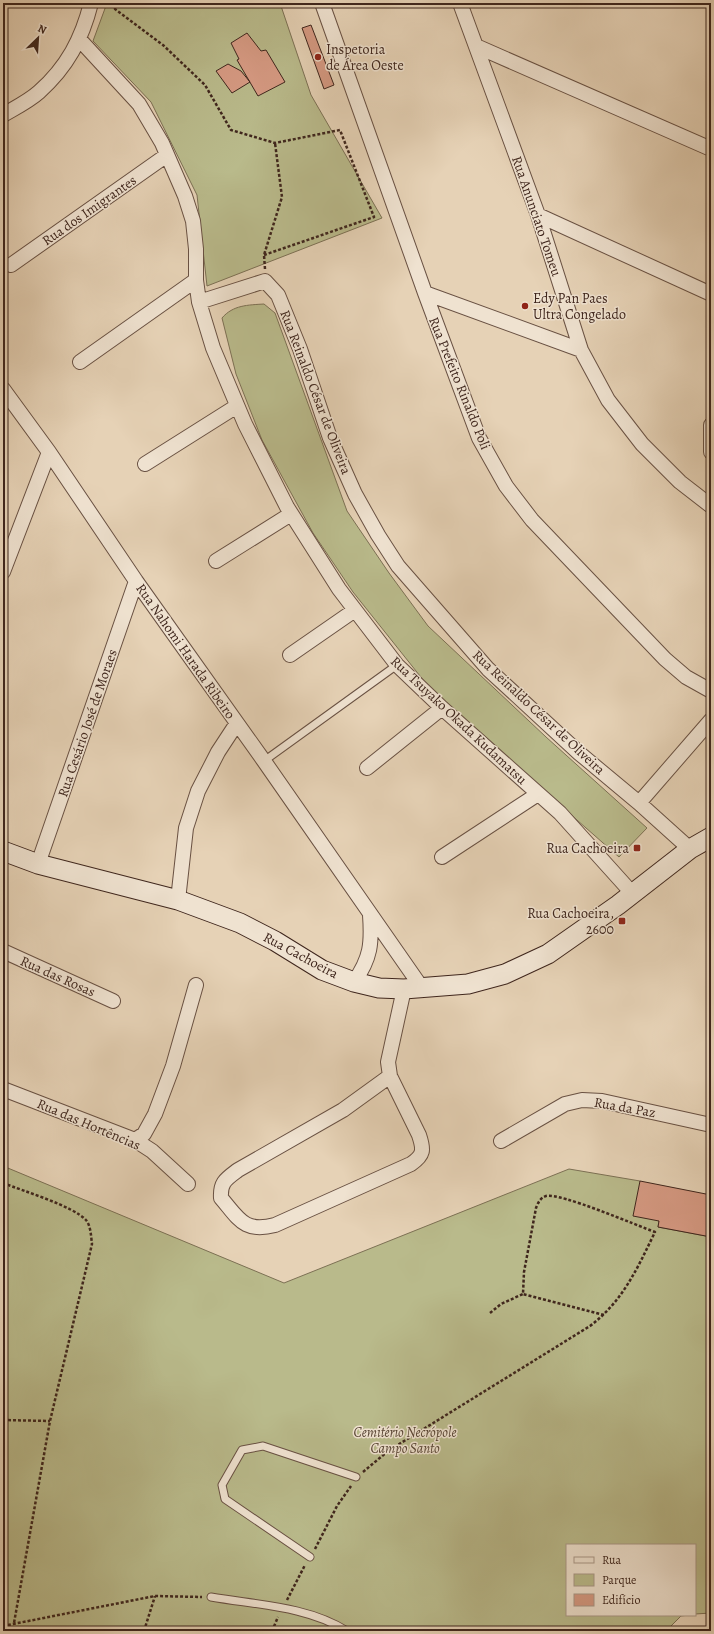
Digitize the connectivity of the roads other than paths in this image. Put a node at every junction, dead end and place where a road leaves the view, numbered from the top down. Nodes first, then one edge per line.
1 (91, 3) edge
2 (322, 3) edge
3 (460, 3) edge
4 (80, 40) junction
5 (476, 46) junction
6 (3, 115) edge
7 (711, 149) edge
8 (167, 155) junction
9 (538, 215) junction
10 (11, 265) dead end
11 (196, 280) junction
12 (425, 293) junction
13 (711, 294) edge
14 (200, 302) junction
15 (581, 350) junction
16 (80, 362) dead end
17 (3, 389) edge
18 (237, 406) junction
19 (711, 425) edge
20 (49, 452) junction
21 (711, 452) edge
22 (145, 464) dead end
23 (711, 506) edge
24 (291, 514) junction
25 (216, 561) dead end
26 (3, 572) edge
27 (136, 581) junction
28 (355, 610) junction
29 (290, 655) dead end
30 (397, 665) junction
31 (711, 691) edge
32 (442, 708) junction
33 (711, 720) edge
34 (237, 723) junction
35 (264, 761) junction
36 (367, 768) dead end
37 (538, 794) junction
38 (639, 803) junction
39 (711, 837) edge
40 (690, 849) junction
41 (3, 851) edge
42 (442, 857) dead end
43 (38, 864) junction
44 (632, 893) junction
45 (178, 900) junction
46 (369, 913) junction
47 (3, 951) edge
48 (354, 982) junction
49 (196, 985) dead end
50 (413, 989) junction
51 (112, 1001) dead end
52 (390, 1076) junction
53 (3, 1089) edge
54 (711, 1125) edge
55 (135, 1140) junction
56 (501, 1141) dead end
57 (188, 1184) dead end
58 (356, 1478) road end
59 (310, 1557) road end
60 (211, 1597) road end
61 (347, 1631) edge

1 - 4 street
2 - 12 street, Rua Prefeito Rinaldo Poli
3 - 5 street, Rua Anunciato Tomeu
4 - 6 street
4 - 8 street, Rua Tsuyako Okada Kudamatsu
5 - 7 street
5 - 9 street, Rua Anunciato Tomeu
8 - 10 street, Rua dos Imigrantes
8 - 11 street, Rua Tsuyako Okada Kudamatsu
9 - 13 street
9 - 15 street, Rua Anunciato Tomeu
11 - 14 street, Rua Tsuyako Okada Kudamatsu
11 - 16 street
12 - 15 street
12 - 31 street, Rua Prefeito Rinaldo Poli
14 - 18 street, Rua Tsuyako Okada Kudamatsu
14 - 38 street, Rua Reinaldo César de Oliveira
15 - 23 street, Rua Anunciato Tomeu
17 - 20 street, Rua Nahomi Harada Ribeiro
18 - 22 street
18 - 24 street, Rua Tsuyako Okada Kudamatsu
19 - 21 street
20 - 26 street
20 - 27 street, Rua Nahomi Harada Ribeiro
24 - 25 street
24 - 28 street, Rua Tsuyako Okada Kudamatsu
27 - 34 street, Rua Nahomi Harada Ribeiro
27 - 43 street, Rua Cesário José de Moraes
28 - 29 street
28 - 30 street, Rua Tsuyako Okada Kudamatsu
30 - 32 street, Rua Tsuyako Okada Kudamatsu
30 - 35 lane
32 - 36 street
32 - 37 street, Rua Tsuyako Okada Kudamatsu
33 - 38 street
34 - 35 street, Rua Nahomi Harada Ribeiro
34 - 45 street
35 - 46 street, Rua Nahomi Harada Ribeiro
37 - 42 street
37 - 44 street, Rua Tsuyako Okada Kudamatsu
38 - 40 street, Rua Reinaldo César de Oliveira
39 - 40 main road, Rua Cachoeira
40 - 44 main road, Rua Cachoeira
41 - 43 main road, Rua Cachoeira
43 - 45 main road, Rua Cachoeira
44 - 50 main road, Rua Cachoeira
45 - 48 main road, Rua Cachoeira
46 - 48 street
46 - 50 street, Rua Nahomi Harada Ribeiro
47 - 51 street, Rua das Rosas
48 - 50 main road, Rua Cachoeira
49 - 55 street
50 - 52 street
52 - 52 street
53 - 55 street, Rua das Hortências
54 - 56 street, Rua da Paz
55 - 57 street, Rua das Hortências
58 - 59 lane
60 - 61 lane

